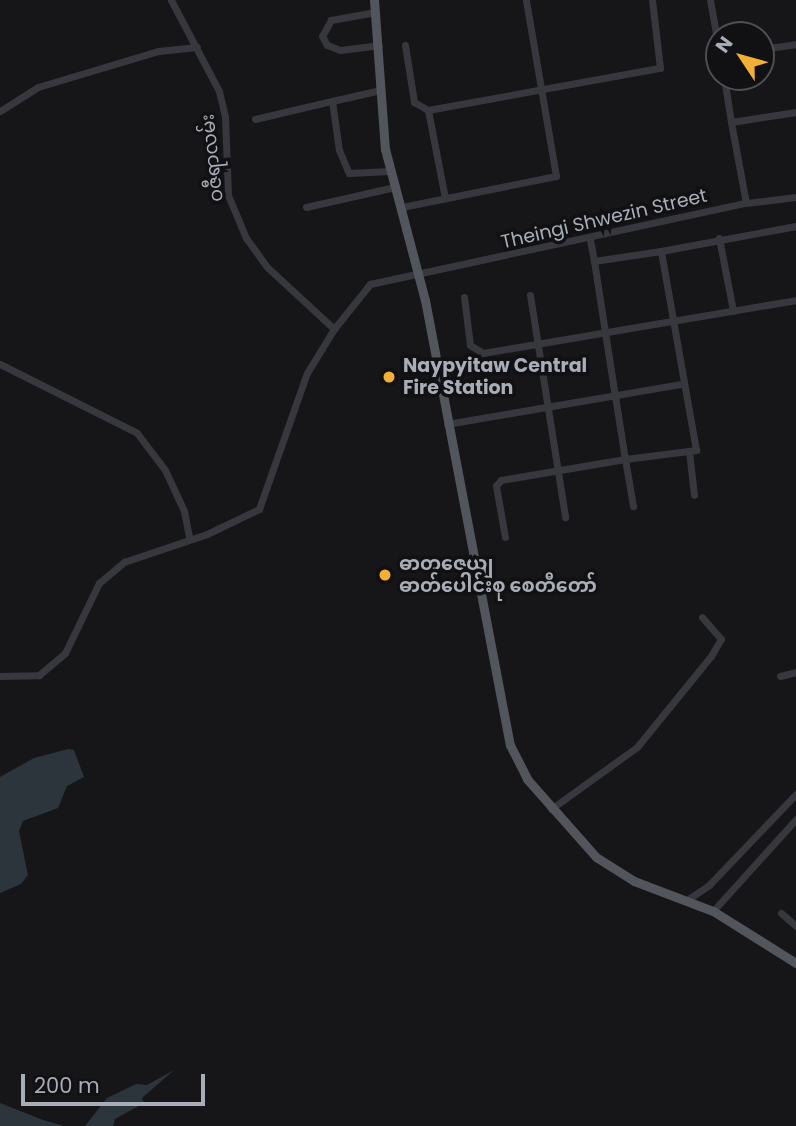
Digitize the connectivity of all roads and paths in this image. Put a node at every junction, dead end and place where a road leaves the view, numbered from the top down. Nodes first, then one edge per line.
1 (171, 0) edge
2 (374, 0) edge
3 (526, 0) edge
4 (652, 0) edge
5 (710, 0) edge
6 (376, 12) junction
7 (714, 21) edge
8 (796, 44) edge
9 (379, 45) junction
10 (405, 45) dead end
11 (197, 47) junction
12 (775, 47) edge
13 (541, 86) junction
14 (381, 90) junction
15 (726, 91) edge
16 (332, 101) junction
17 (0, 110) edge
18 (428, 110) junction
19 (796, 112) edge
20 (255, 119) dead end
21 (731, 122) junction
22 (390, 171) junction
23 (395, 187) junction
24 (445, 198) junction
25 (796, 198) edge
26 (746, 203) junction
27 (306, 207) dead end
28 (402, 207) junction
29 (796, 226) edge
30 (719, 238) junction
31 (590, 240) junction
32 (661, 251) junction
33 (594, 261) junction
34 (418, 274) junction
35 (530, 295) dead end
36 (464, 297) dead end
37 (796, 300) edge
38 (733, 312) junction
39 (673, 322) junction
40 (334, 329) junction
41 (605, 334) junction
42 (538, 345) junction
43 (0, 363) edge
44 (682, 384) junction
45 (615, 396) junction
46 (547, 406) junction
47 (447, 424) junction
48 (689, 451) junction
49 (625, 459) junction
50 (557, 470) junction
51 (694, 495) dead end
52 (633, 506) dead end
53 (565, 517) dead end
54 (189, 537) junction
55 (505, 537) dead end
56 (702, 617) dead end
57 (796, 672) edge
58 (0, 676) edge
59 (780, 676) dead end
60 (796, 794) edge
61 (550, 809) junction
62 (796, 819) edge
63 (687, 900) junction
64 (713, 911) junction
65 (781, 913) dead end
66 (796, 926) edge
67 (796, 963) edge

1 - 11 street, ဝဇီရာလမ်း
2 - 6 main road
3 - 13 street
4 - 13 street
5 - 7 street
6 - 9 main road
6 - 9 street
8 - 12 street
9 - 14 main road
10 - 18 street
11 - 17 street
11 - 40 street, ဝဇီရာလမ်း
13 - 18 street
13 - 24 street
14 - 16 street
14 - 22 main road
15 - 21 street
16 - 20 street
16 - 22 street
18 - 24 street
19 - 21 street
21 - 26 street
22 - 23 main road
23 - 27 street
23 - 28 main road
24 - 28 street
25 - 26 street, Theingi Shwezin Street
26 - 31 street, Theingi Shwezin Street
28 - 34 main road
29 - 30 street
30 - 32 street
30 - 38 street
31 - 33 street
31 - 34 street, Theingi Shwezin Street
32 - 33 street
32 - 39 street
33 - 41 street
34 - 40 street, Theingi Shwezin Street
34 - 47 main road
35 - 42 street
36 - 42 street
37 - 38 street
38 - 39 street
39 - 41 street
39 - 44 street
40 - 54 street, Theingi Shwezin Street
41 - 42 street
41 - 45 street
42 - 46 street
43 - 54 street
44 - 45 street
44 - 48 street
45 - 46 street
45 - 49 street
46 - 47 street
46 - 50 street
47 - 61 main road
48 - 49 street
48 - 51 street
49 - 50 street
49 - 52 street
50 - 53 street
50 - 55 street
54 - 58 street, Theingi Shwezin Street
56 - 61 street
57 - 59 street
60 - 63 street
61 - 63 main road
62 - 64 street
63 - 64 main road
64 - 67 main road
65 - 66 street

